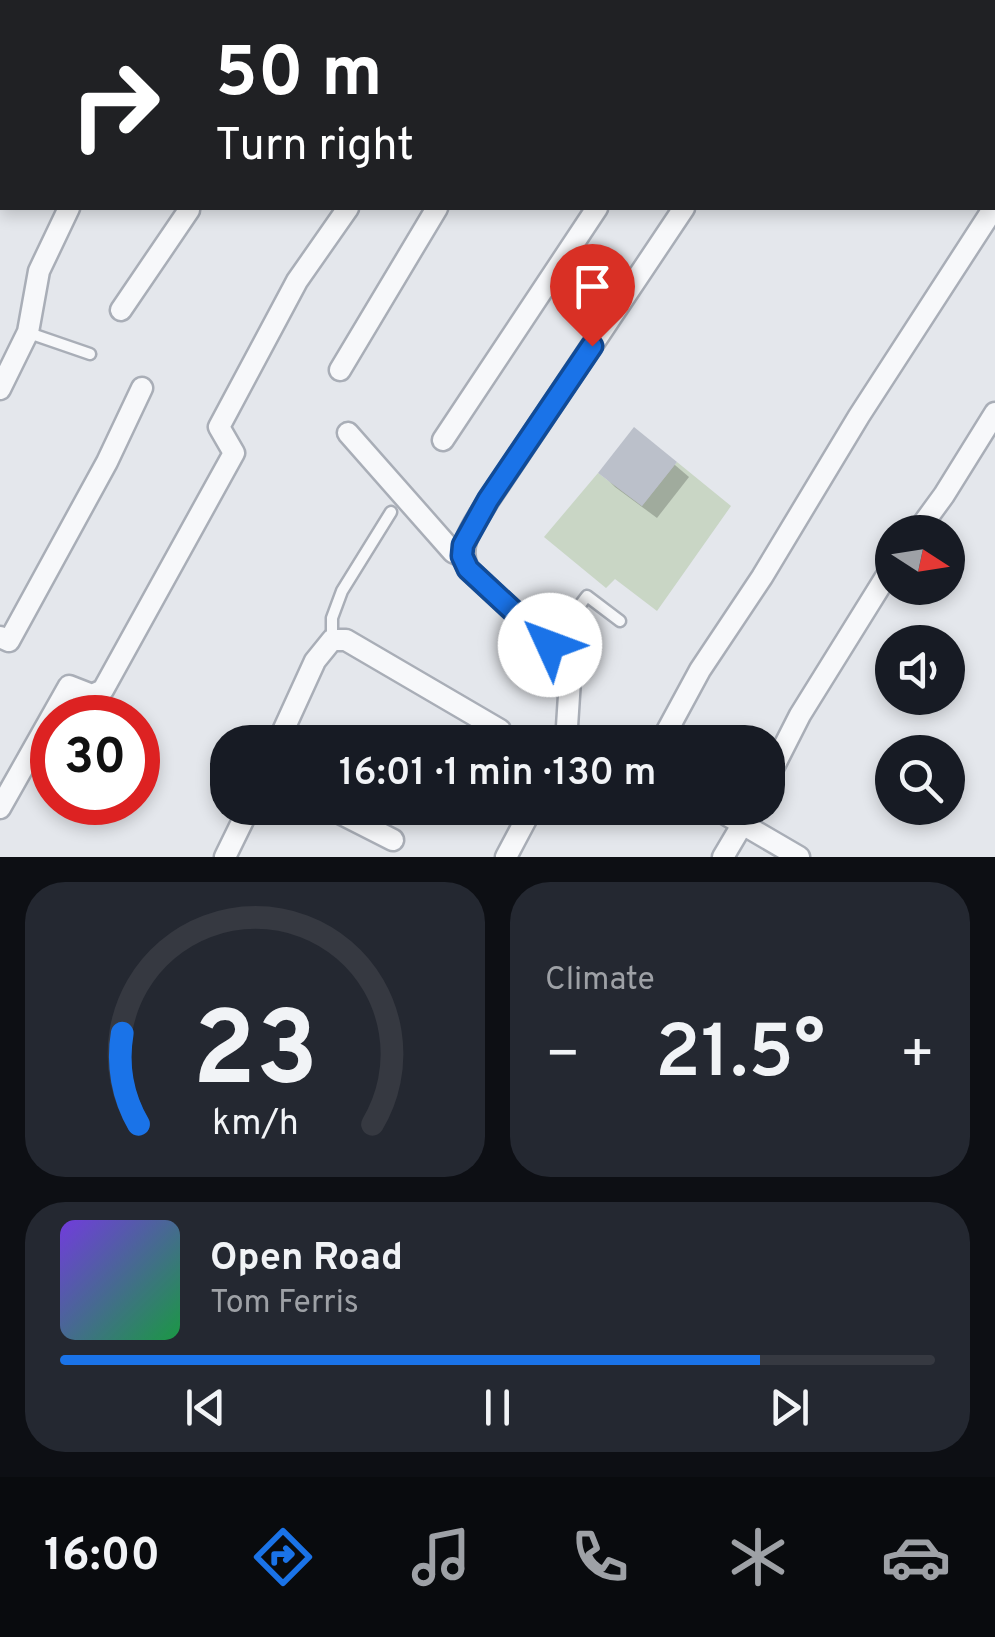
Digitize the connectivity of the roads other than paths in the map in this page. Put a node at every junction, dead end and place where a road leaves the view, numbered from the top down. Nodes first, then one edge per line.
1 (68, 210) edge
2 (188, 210) edge
3 (347, 210) edge
4 (436, 210) edge
5 (596, 210) edge
6 (683, 210) edge
7 (992, 210) edge
8 (121, 310) dead end
9 (28, 332) junction
10 (90, 354) dead end
11 (340, 370) dead end
12 (142, 388) dead end
13 (0, 389) edge
14 (995, 413) edge
15 (348, 433) dead end
16 (444, 440) dead end
17 (391, 512) dead end
18 (929, 515) edge
19 (462, 556) junction
20 (875, 594) edge
21 (620, 621) dead end
22 (0, 637) edge
23 (332, 640) junction
24 (550, 645) junction
25 (286, 725) edge
26 (491, 725) edge
27 (567, 725) edge
28 (670, 725) edge
29 (785, 745) edge
30 (0, 808) edge
31 (241, 825) edge
32 (363, 825) edge
33 (523, 825) edge
34 (743, 825) edge
35 (759, 825) edge
36 (393, 840) dead end
37 (225, 857) edge
38 (506, 857) edge
39 (724, 857) edge
40 (799, 857) edge

1 - 9 street
2 - 8 street
3 - 30 street
4 - 11 street
5 - 16 street
6 - 19 street
7 - 28 street
9 - 10 lane
9 - 13 street
12 - 22 street
14 - 18 street
15 - 19 street
17 - 23 lane
19 - 24 street
20 - 29 street
21 - 24 lane
23 - 25 street
23 - 26 street
24 - 27 street
31 - 37 street
32 - 36 street
33 - 38 street
34 - 39 street
35 - 40 street

